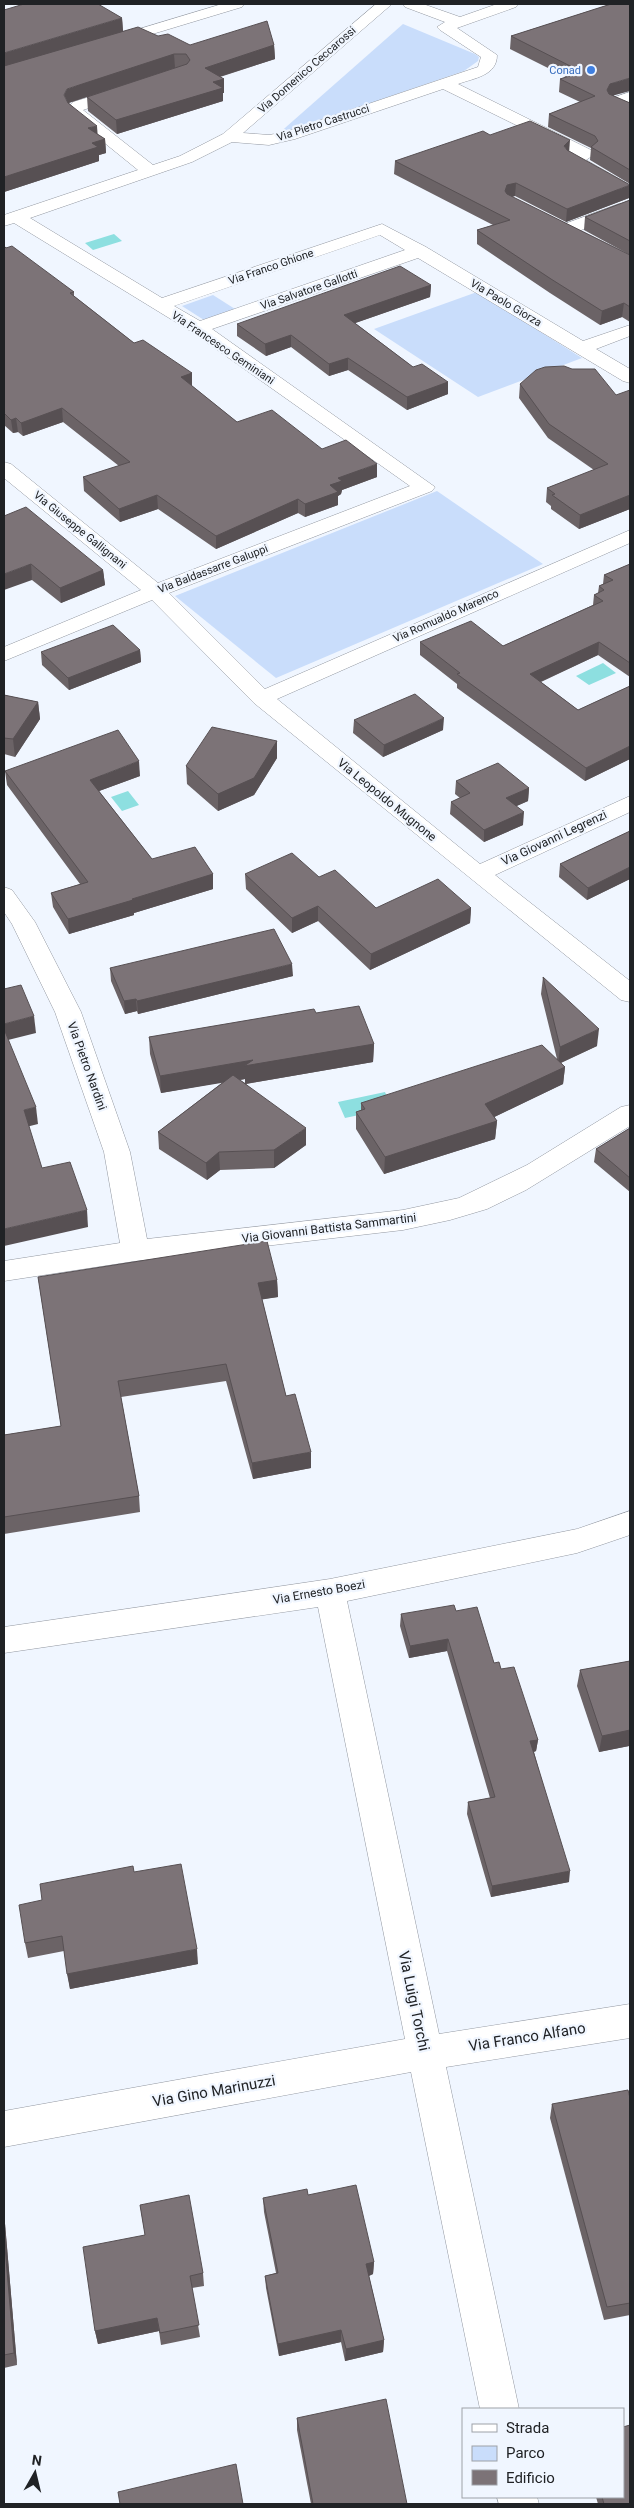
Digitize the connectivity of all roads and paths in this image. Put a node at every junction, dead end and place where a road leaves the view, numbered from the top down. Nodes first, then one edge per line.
1 (237, 4) edge
2 (385, 4) edge
3 (410, 4) edge
4 (511, 4) edge
5 (460, 22) junction
6 (97, 46) edge
7 (444, 83) junction
8 (135, 88) edge
9 (630, 97) edge
10 (630, 110) edge
11 (230, 137) junction
12 (150, 171) junction
13 (630, 192) edge
14 (630, 205) edge
15 (10, 220) edge
16 (548, 221) edge
17 (382, 229) joint
18 (565, 230) junction
19 (581, 238) edge
20 (420, 251) junction
21 (160, 305) junction
22 (198, 328) junction
23 (630, 330) edge
24 (582, 348) junction
25 (630, 377) edge
26 (4, 468) edge
27 (424, 487) joint
28 (630, 536) edge
29 (156, 592) junction
30 (4, 655) edge
31 (262, 698) junction
32 (630, 803) edge
33 (478, 874) junction
34 (4, 895) edge
35 (630, 994) edge
36 (630, 1114) edge
37 (135, 1251) junction
38 (4, 1271) edge
39 (630, 1523) edge
40 (330, 1592) junction
41 (4, 1640) edge
42 (630, 2021) edge
43 (424, 2053) junction
44 (4, 2129) edge
45 (499, 2408) edge

1 - 6 street
2 - 11 street, Via Domenico Ceccarossi
3 - 5 street
4 - 5 street
5 - 7 street, Via Pietro Castrucci
7 - 11 street, Via Pietro Castrucci
7 - 13 street
8 - 12 street
9 - 10 street
11 - 12 street
12 - 15 street
14 - 18 street
15 - 21 street, Via Francesco Geminiani
16 - 18 street
17 - 20 street, Via Paolo Giorza
17 - 21 street, Via Franco Ghione
18 - 19 street
20 - 22 street, Via Salvatore Gallotti
20 - 24 street, Via Paolo Giorza
21 - 22 street, Via Francesco Geminiani
22 - 27 street, Via Francesco Geminiani
23 - 24 street
24 - 25 street, Via Paolo Giorza
26 - 29 street, Via Giuseppe Gallignani
27 - 29 street, Via Baldassarre Galuppi
28 - 31 street, Via Romualdo Marenco
29 - 30 street, Via Baldassarre Galuppi
29 - 31 street, Via Leopoldo Mugnone
31 - 33 street, Via Leopoldo Mugnone
32 - 33 street, Via Giovanni Legrenzi
33 - 35 street, Via Leopoldo Mugnone
34 - 37 street, Via Pietro Nardini
36 - 37 street, Via Giovanni Battista Sammartini
37 - 38 street, Via Giovanni Battista Sammartini
39 - 40 street, Via Ernesto Boezi
40 - 41 street, Via Ernesto Boezi
40 - 43 street, Via Luigi Torchi
42 - 43 street, Via Franco Alfano
43 - 44 street, Via Gino Marinuzzi
43 - 45 street, Via Luigi Torchi

